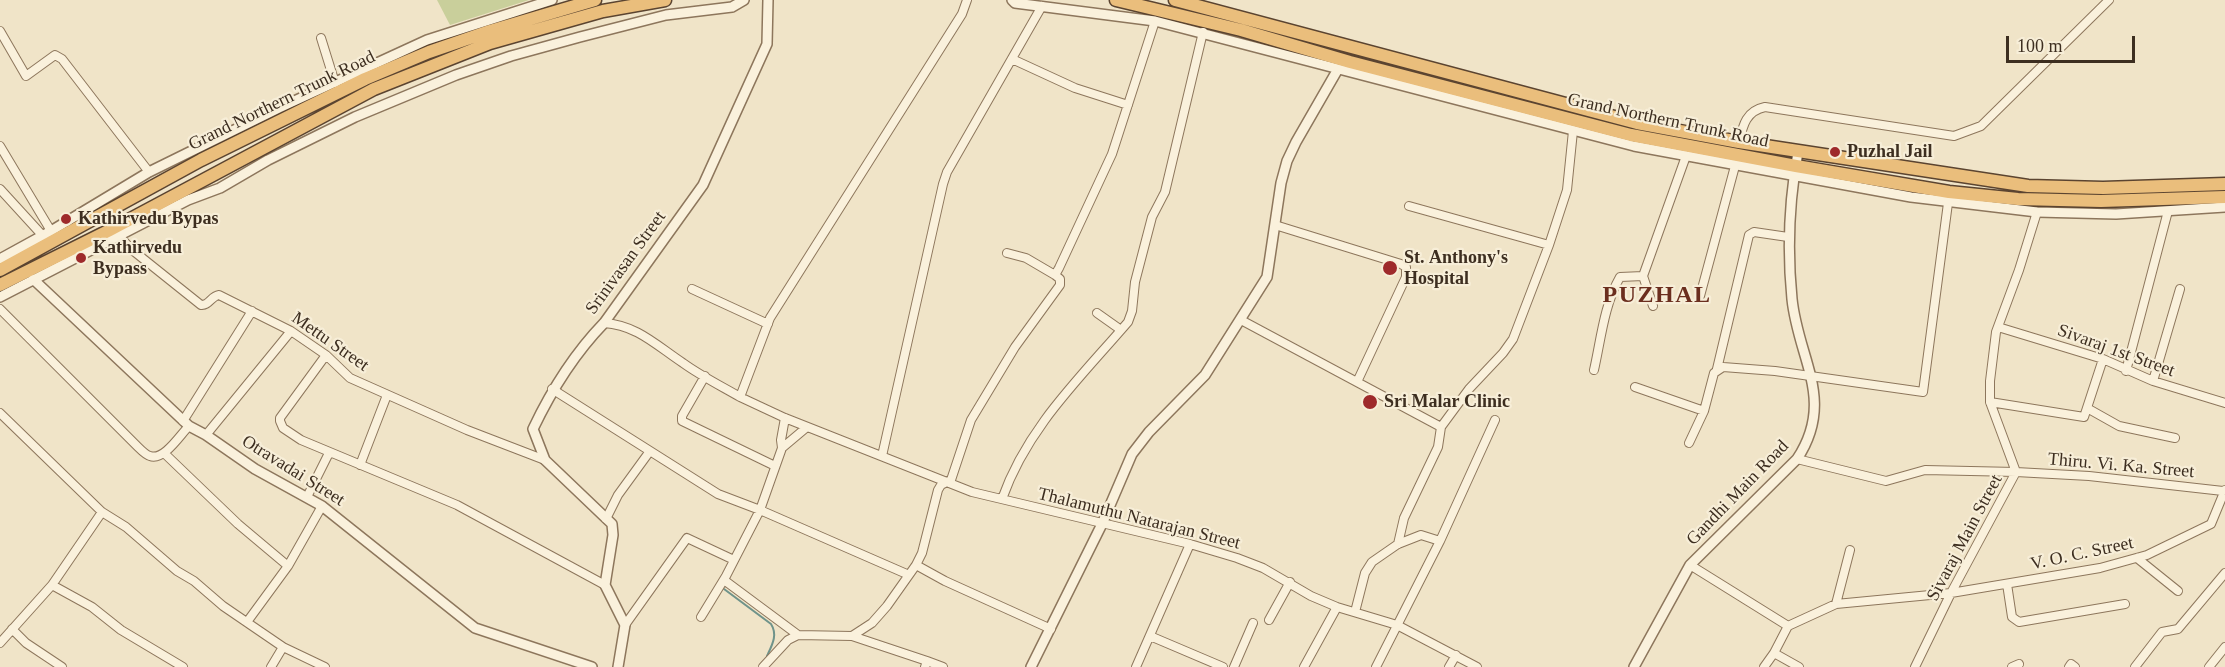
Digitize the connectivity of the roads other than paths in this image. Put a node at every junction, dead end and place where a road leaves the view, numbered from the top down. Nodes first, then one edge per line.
1 (552, 0) edge
2 (595, 0) edge
3 (665, 0) edge
4 (744, 0) edge
5 (768, 0) edge
6 (967, 0) edge
7 (1012, 0) edge
8 (1116, 0) edge
9 (1175, 0) edge
10 (2109, 0) edge
11 (1042, 6) junction
12 (1155, 21) junction
13 (0, 31) edge
14 (1203, 32) junction
15 (321, 38) dead end
16 (1012, 59) junction
17 (1338, 69) junction
18 (334, 83) junction
19 (1128, 105) junction
20 (1573, 131) junction
21 (1739, 142) junction
22 (0, 146) edge
23 (1798, 152) junction
24 (1686, 156) junction
25 (1735, 166) junction
26 (1795, 171) junction
27 (149, 172) junction
28 (2225, 184) edge
29 (0, 189) edge
30 (2225, 197) edge
31 (1948, 203) junction
32 (1409, 206) dead end
33 (2225, 207) edge
34 (2168, 211) junction
35 (2037, 212) junction
36 (1275, 225) junction
37 (113, 233) junction
38 (47, 234) junction
39 (1788, 237) junction
40 (1549, 245) junction
41 (1007, 252) dead end
42 (0, 259) edge
43 (0, 270) edge
44 (1054, 275) junction
45 (1643, 276) junction
46 (33, 279) junction
47 (0, 285) edge
48 (692, 289) dead end
49 (2180, 289) dead end
50 (1700, 296) dead end
51 (0, 297) edge
52 (1653, 306) dead end
53 (0, 309) edge
54 (252, 311) junction
55 (1097, 314) dead end
56 (1241, 320) junction
57 (604, 323) junction
58 (768, 324) junction
59 (1998, 327) junction
60 (1121, 330) junction
61 (291, 331) junction
62 (326, 355) junction
63 (2103, 359) junction
64 (1717, 369) junction
65 (1594, 370) dead end
66 (2126, 371) junction
67 (705, 376) junction
68 (1813, 378) junction
69 (2153, 381) junction
70 (1357, 382) junction
71 (1635, 387) dead end
72 (552, 389) junction
73 (387, 395) junction
74 (740, 397) junction
75 (1990, 402) junction
76 (2225, 403) edge
77 (2087, 408) junction
78 (1704, 411) junction
79 (0, 413) edge
80 (785, 418) junction
81 (1495, 420) dead end
82 (186, 424) junction
83 (1441, 426) junction
84 (807, 427) junction
85 (206, 435) junction
86 (2175, 438) dead end
87 (1689, 443) dead end
88 (782, 448) junction
89 (650, 452) junction
90 (164, 453) junction
91 (329, 453) junction
92 (882, 456) junction
93 (1797, 459) junction
94 (544, 460) junction
95 (360, 465) junction
96 (775, 466) junction
97 (2016, 472) junction
98 (947, 482) junction
99 (2224, 490) edge
100 (307, 497) junction
101 (1002, 500) junction
102 (322, 506) junction
103 (760, 510) junction
104 (102, 512) junction
105 (606, 519) junction
106 (1102, 524) junction
107 (1440, 541) junction
108 (1190, 544) junction
109 (1398, 544) junction
110 (1851, 550) dead end
111 (2137, 558) junction
112 (734, 560) junction
113 (916, 565) junction
114 (1690, 565) junction
115 (288, 566) junction
116 (2225, 573) edge
117 (909, 575) junction
118 (724, 580) junction
119 (1290, 582) junction
120 (2007, 584) junction
121 (51, 585) junction
122 (605, 585) junction
123 (2178, 591) dead end
124 (1951, 593) junction
125 (1836, 604) junction
126 (2125, 604) dead end
127 (1337, 607) junction
128 (1355, 612) junction
129 (701, 617) dead end
130 (1269, 620) dead end
131 (247, 622) junction
132 (1253, 623) dead end
133 (625, 625) junction
134 (1397, 625) junction
135 (1788, 626) junction
136 (12, 629) junction
137 (1051, 629) junction
138 (798, 635) junction
139 (852, 636) junction
140 (1150, 636) junction
141 (0, 643) edge
142 (283, 647) junction
143 (1774, 653) junction
144 (2223, 653) edge
145 (1456, 655) junction
146 (926, 664) edge
147 (60, 667) edge
148 (183, 667) edge
149 (271, 667) edge
150 (325, 667) edge
151 (592, 667) edge
152 (618, 667) edge
153 (763, 667) edge
154 (943, 667) edge
155 (1031, 667) edge
156 (1136, 667) edge
157 (1223, 667) edge
158 (1234, 667) edge
159 (1304, 667) edge
160 (1376, 667) edge
161 (1449, 667) edge
162 (1477, 667) edge
163 (1634, 667) edge
164 (1764, 667) edge
165 (1798, 667) edge
166 (1915, 667) edge
167 (2135, 667) edge
168 (2209, 667) edge

1 - 18 street
2 - 43 highway, Grand Northern Trunk Road
3 - 37 highway, Grand Northern Trunk Road
4 - 37 street
5 - 57 street, Srinivasan Street
6 - 58 street
7 - 11 street
8 - 26 highway, Grand Northern Trunk Road
9 - 21 highway, Grand Northern Trunk Road
10 - 21 street
11 - 12 street
11 - 16 street
12 - 14 street
12 - 19 street
13 - 27 street
14 - 17 street
14 - 60 street
15 - 18 street
16 - 19 street
16 - 92 street
17 - 20 street
17 - 36 street
18 - 27 street
19 - 44 street
20 - 24 street
20 - 40 street
21 - 23 highway, Grand Northern Trunk Road
22 - 38 street
23 - 26 street, Gandhi Main Road
23 - 28 highway, Grand Northern Trunk Road
24 - 25 street
24 - 45 street
25 - 26 street
25 - 50 street
26 - 30 highway, Grand Northern Trunk Road
26 - 31 street
26 - 39 street, Gandhi Main Road
27 - 38 street
29 - 38 street
31 - 35 street
31 - 68 street
32 - 40 street
33 - 34 street
34 - 35 street
34 - 66 street
35 - 59 street, Sivaraj Main Street
36 - 56 street
36 - 70 street
37 - 46 street
37 - 47 highway, Grand Northern Trunk Road
37 - 54 street, Mettu Street
38 - 42 street
39 - 64 street
39 - 68 street, Gandhi Main Road
40 - 83 street
41 - 44 street
44 - 98 street
45 - 52 street
45 - 65 street
46 - 51 street
46 - 82 street, Otravadai Street
48 - 58 street
49 - 69 street
53 - 90 street
54 - 61 street, Mettu Street
54 - 82 street
55 - 60 street
56 - 70 street
56 - 106 street
57 - 67 street, Thalamuthu Natarajan Street
57 - 72 street, Srinivasan Street
58 - 74 street
59 - 63 street, Sivaraj 1st Street
59 - 75 street, Sivaraj Main Street
60 - 101 street
61 - 62 street, Mettu Street
61 - 85 street
62 - 73 street, Mettu Street
62 - 91 street
63 - 66 street, Sivaraj 1st Street
63 - 77 street
64 - 68 street
64 - 78 street
66 - 69 street, Sivaraj 1st Street
67 - 74 street, Thalamuthu Natarajan Street
67 - 96 street
68 - 93 street, Gandhi Main Road
69 - 76 street, Sivaraj 1st Street
70 - 83 street
71 - 78 street
72 - 89 street
72 - 94 street, Srinivasan Street
73 - 94 street, Mettu Street
73 - 95 street
74 - 80 street, Thalamuthu Natarajan Street
75 - 77 street
75 - 97 street, Sivaraj Main Street
77 - 86 street
78 - 87 street
79 - 104 street
80 - 84 street, Thalamuthu Natarajan Street
80 - 88 street
81 - 107 street
82 - 85 street, Otravadai Street
82 - 90 street
83 - 109 street
84 - 88 street
84 - 92 street, Thalamuthu Natarajan Street
85 - 100 street, Otravadai Street
88 - 96 street
89 - 103 street
89 - 105 street
90 - 115 street
91 - 95 street
91 - 100 street
92 - 98 street, Thalamuthu Natarajan Street
93 - 97 street, Thiru. Vi. Ka. Street
93 - 114 street, Gandhi Main Road
94 - 105 street, Srinivasan Street
95 - 122 street
96 - 103 street
97 - 99 street, Thiru. Vi. Ka. Street
97 - 124 street, Sivaraj Main Street
98 - 101 street, Thalamuthu Natarajan Street
98 - 113 street
99 - 111 street, V. O. C. Street
100 - 102 street, Otravadai Street
101 - 106 street, Thalamuthu Natarajan Street
102 - 115 street
102 - 151 street, Otravadai Street
103 - 112 street
103 - 117 street
104 - 121 street
104 - 131 street
105 - 122 street
106 - 108 street, Thalamuthu Natarajan Street
106 - 137 street
107 - 109 street
107 - 134 street
108 - 119 street, Thalamuthu Natarajan Street
108 - 140 street
109 - 128 street
110 - 125 street
111 - 120 street, V. O. C. Street
111 - 123 street
112 - 118 street
112 - 133 street
113 - 117 street
113 - 137 street
114 - 135 street
114 - 163 street, Gandhi Main Road
115 - 131 street
116 - 167 street
117 - 139 street
118 - 129 street
118 - 138 street
119 - 127 street, Thalamuthu Natarajan Street
119 - 130 street
120 - 124 street, V. O. C. Street
120 - 126 street
121 - 136 street
121 - 148 street
122 - 133 street
124 - 125 street, V. O. C. Street
124 - 166 street, Sivaraj Main Street
125 - 135 street, V. O. C. Street
127 - 128 street, Thalamuthu Natarajan Street
127 - 159 street
128 - 134 street, Thalamuthu Natarajan Street
131 - 142 street
132 - 158 street
133 - 152 street
134 - 145 street, Thalamuthu Natarajan Street
134 - 160 street
135 - 143 street
136 - 141 street
136 - 147 street
137 - 155 street
138 - 139 street
138 - 153 street
139 - 146 street
140 - 156 street
140 - 157 street
142 - 149 street
142 - 150 street
143 - 164 street
143 - 165 street
144 - 168 street
145 - 161 street
145 - 162 street, Thalamuthu Natarajan Street
146 - 154 street

